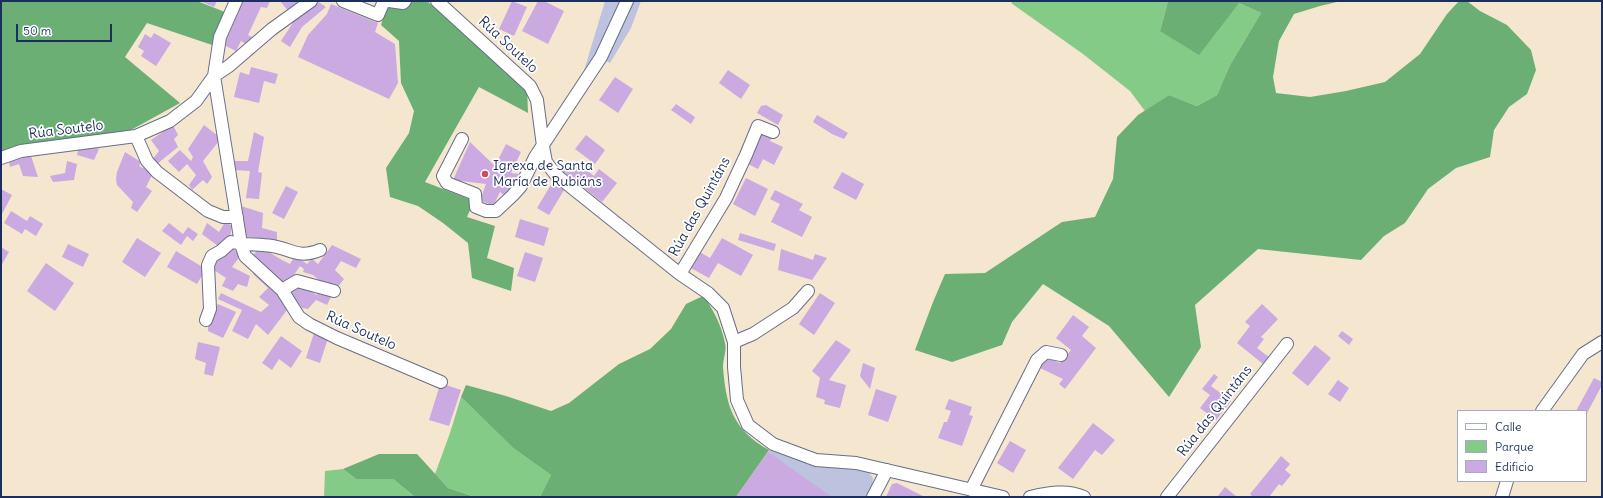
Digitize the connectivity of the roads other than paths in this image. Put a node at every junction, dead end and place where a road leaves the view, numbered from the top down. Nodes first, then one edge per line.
1 (236, 1) edge
2 (311, 1) edge
3 (342, 1) edge
4 (384, 1) edge
5 (389, 1) edge
6 (405, 1) edge
7 (437, 1) edge
8 (627, 1) edge
9 (214, 76) junction
10 (772, 132) dead end
11 (136, 136) junction
12 (462, 139) dead end
13 (542, 146) junction
14 (1, 158) edge
15 (236, 217) junction
16 (241, 244) junction
17 (320, 250) dead end
18 (680, 274) junction
19 (282, 290) junction
20 (334, 291) dead end
21 (808, 291) dead end
22 (206, 320) dead end
23 (734, 342) junction
24 (1602, 342) edge
25 (1287, 344) dead end
26 (1061, 355) dead end
27 (441, 382) dead end
28 (1543, 410) edge
29 (887, 470) junction
30 (1507, 482) edge
31 (971, 490) junction
32 (873, 497) edge
33 (1003, 497) edge
34 (1030, 497) edge
35 (1084, 497) edge
36 (1167, 497) edge
37 (1502, 497) edge

1 - 9 street, Rúa Soutelo
2 - 9 street, Rúa Soutelo
3 - 4 street
5 - 6 street
7 - 13 street, Rúa Soutelo
8 - 13 street
9 - 11 street, Rúa Soutelo
9 - 15 street, Rúa Soutelo
10 - 18 street, Rúa das Quintáns
11 - 14 street, Rúa Soutelo
11 - 15 street
12 - 13 street
13 - 18 street, Rúa das Quintáns
15 - 16 street, Rúa Soutelo
16 - 17 street
16 - 19 street, Rúa Soutelo
16 - 22 street
18 - 23 street, Rúa das Quintáns
19 - 20 street, Rúa Soutelo
19 - 27 street, Rúa Soutelo
21 - 23 street
23 - 29 street, Rúa das Quintáns
24 - 28 street
25 - 36 street, Rúa das Quintáns
26 - 31 street
29 - 31 street, Rúa das Quintáns
29 - 32 street
30 - 37 street
31 - 33 street, Rúa das Quintáns
34 - 35 street

